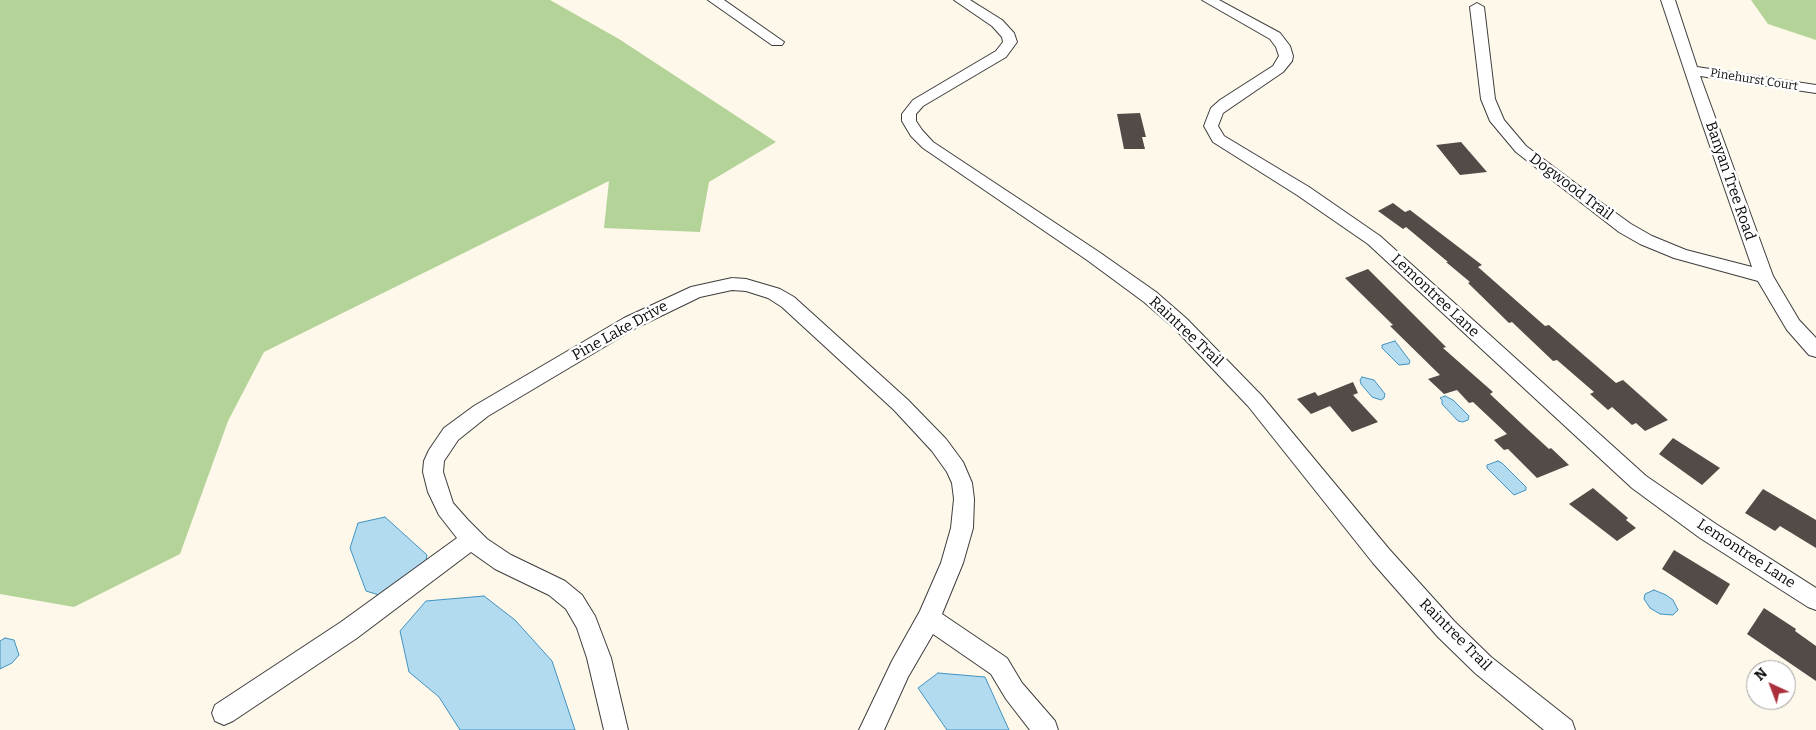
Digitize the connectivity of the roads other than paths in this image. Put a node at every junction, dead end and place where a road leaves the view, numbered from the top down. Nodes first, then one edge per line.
1 (715, 0) edge
2 (961, 0) edge
3 (1208, 0) edge
4 (1668, 0) edge
5 (1232, 5) edge
6 (1477, 7) dead end
7 (777, 42) dead end
8 (1691, 70) junction
9 (1816, 89) edge
10 (1764, 276) junction
11 (1816, 350) edge
12 (472, 539) junction
13 (1816, 600) edge
14 (930, 618) junction
15 (224, 713) dead end
16 (616, 730) edge
17 (871, 730) edge
18 (1046, 730) edge
19 (1563, 730) edge

1 - 7 street
2 - 19 street, Raintree Trail
3 - 5 street, Lemontree Lane
4 - 8 street, Banyan Tree Road
5 - 13 street, Lemontree Lane
6 - 10 street, Dogwood Trail
8 - 9 street, Pinehurst Court
8 - 10 street, Banyan Tree Road
10 - 11 street, Banyan Tree Road
12 - 14 street, Pine Lake Drive
12 - 15 street
12 - 16 street, Pine Lake Drive
14 - 17 street, Pine Lake Drive
14 - 18 street

